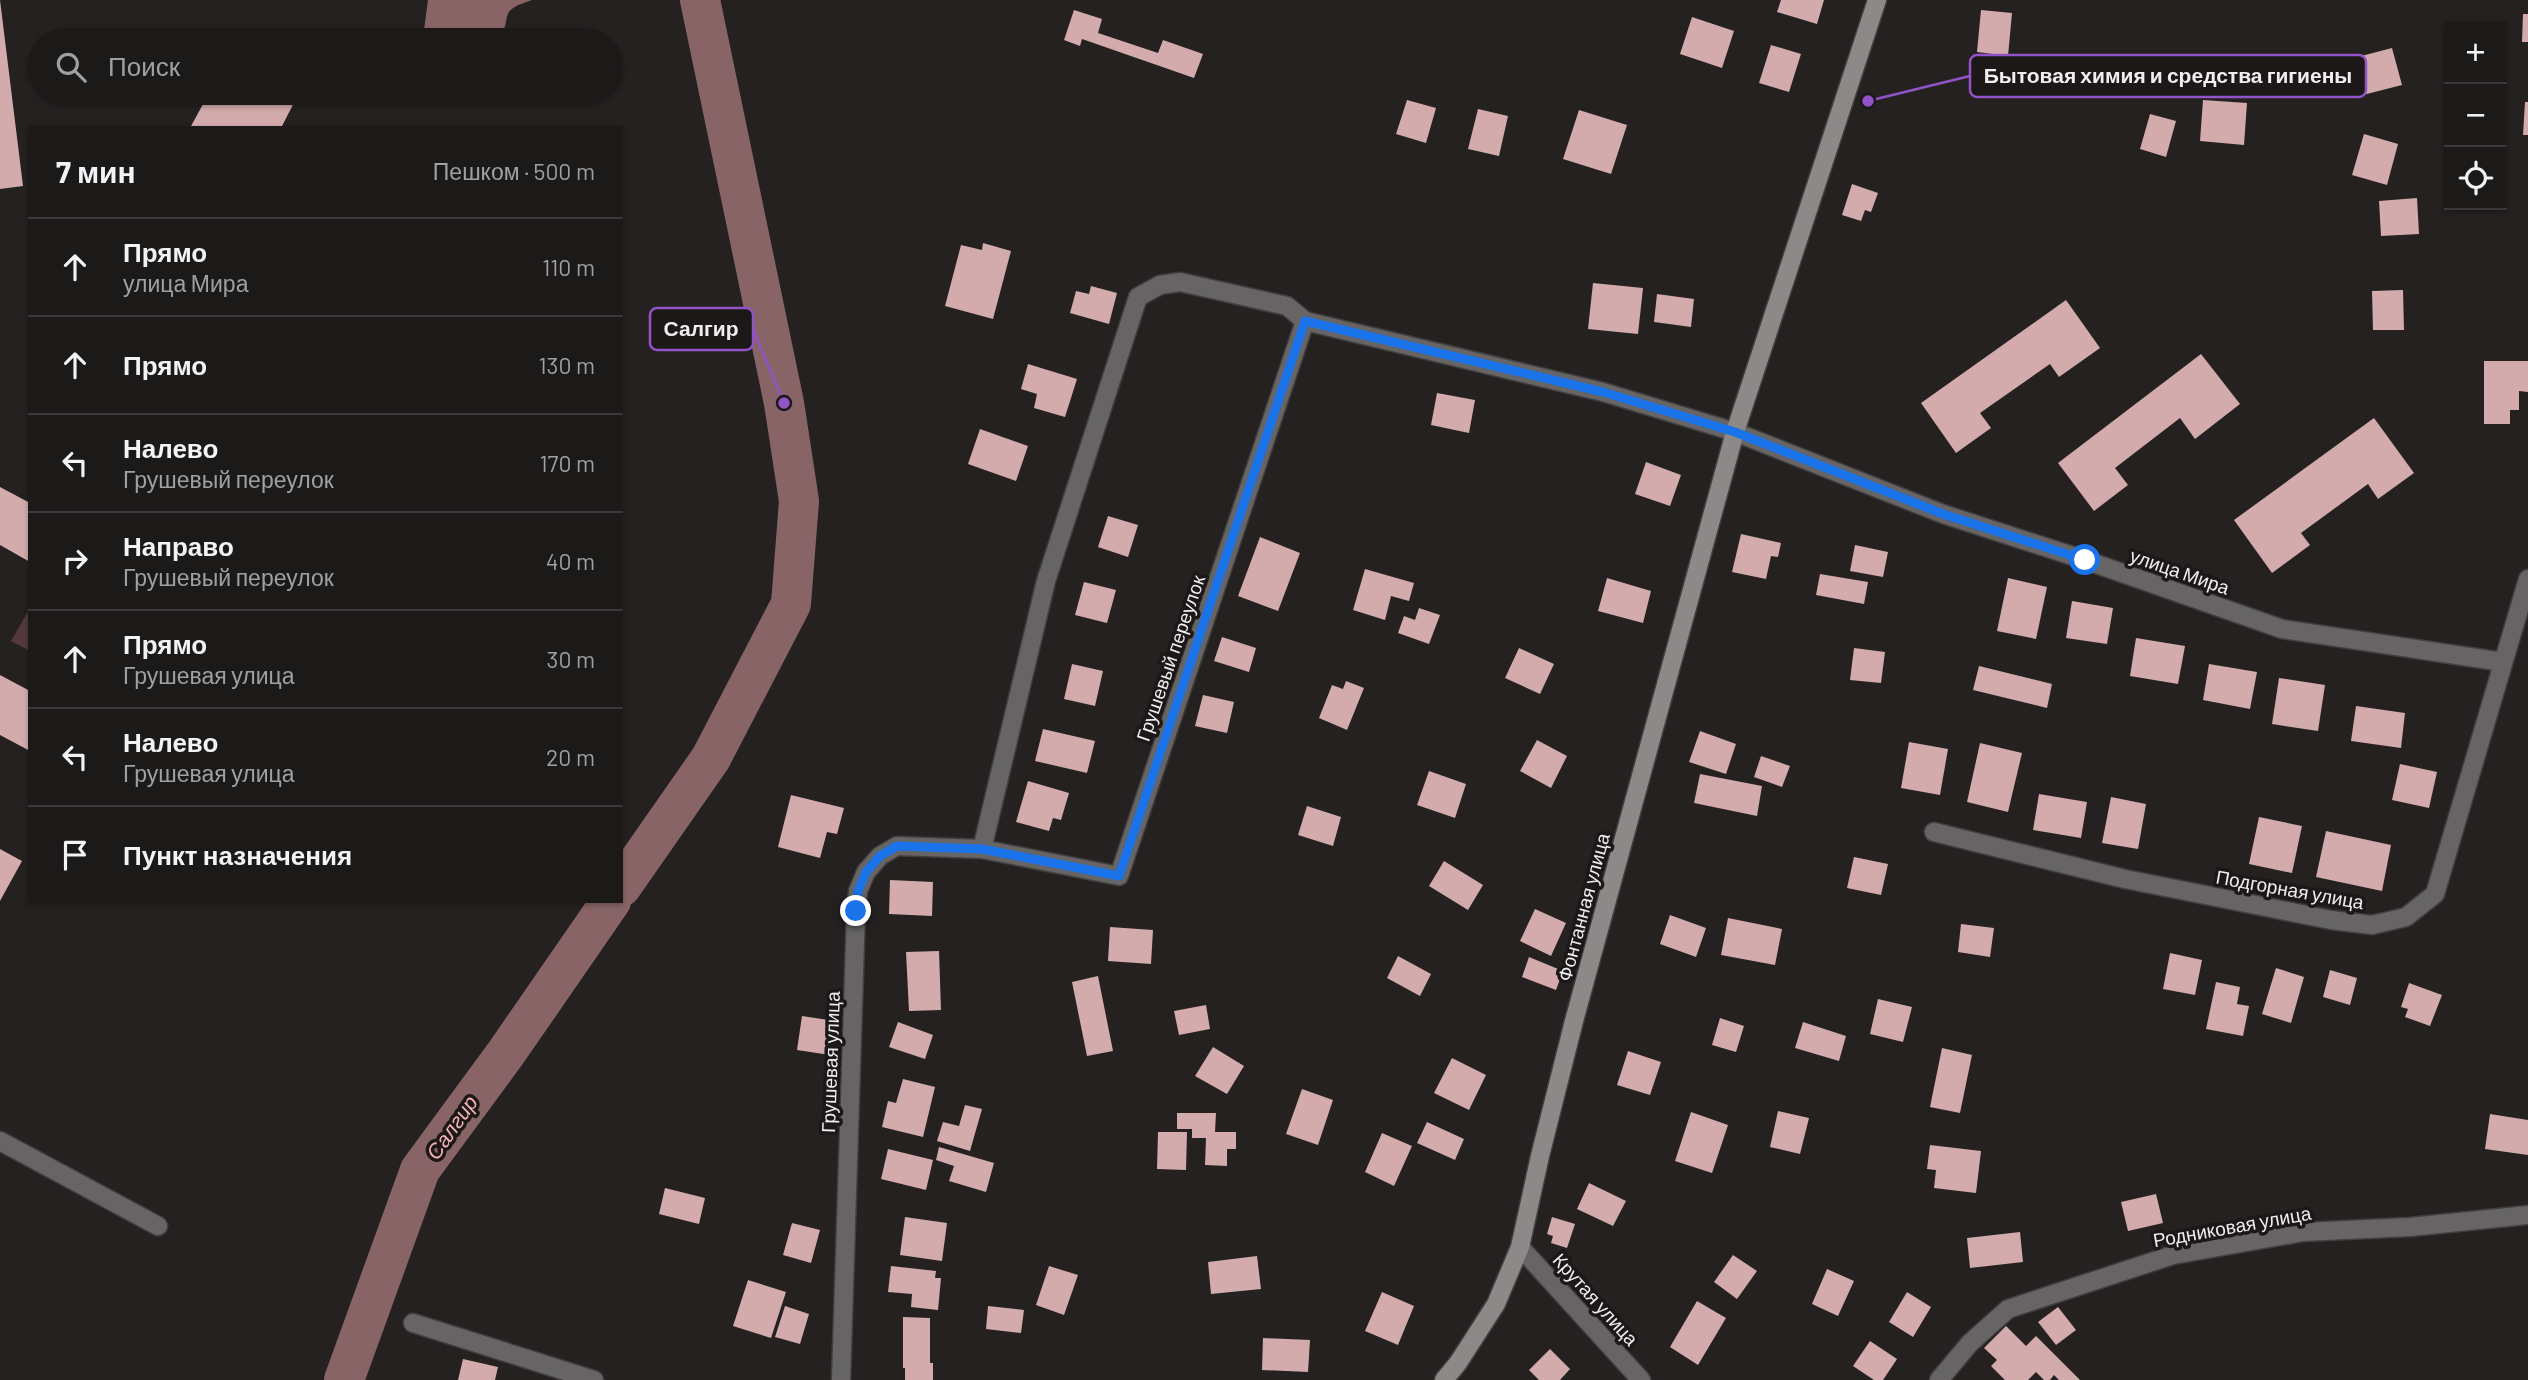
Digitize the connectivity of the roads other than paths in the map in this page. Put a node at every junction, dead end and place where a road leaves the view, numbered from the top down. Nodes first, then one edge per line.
1 (1877, 0) edge
2 (1305, 321) junction
3 (1735, 432) junction
4 (2528, 579) edge
5 (2503, 662) junction
6 (1934, 832) dead end
7 (982, 849) junction
8 (0, 1141) edge
9 (2528, 1215) edge
10 (158, 1226) dead end
11 (1520, 1247) junction
12 (414, 1323) dead end
13 (594, 1380) edge
14 (841, 1380) edge
15 (1444, 1380) edge
16 (1641, 1380) edge
17 (1939, 1380) edge

1 - 3 main road, Фонтанная улица
2 - 3 street, улица Мира
2 - 7 street, Грушевый переулок
2 - 7 street, улица Мира
3 - 5 street, улица Мира
3 - 11 main road, Фонтанная улица
4 - 5 street, Подгорная улица
5 - 6 street, Подгорная улица
7 - 14 street, Грушевая улица
8 - 10 street
9 - 17 street, Родниковая улица
11 - 15 main road, Фонтанная улица
11 - 16 street, Крутая улица
12 - 13 street

